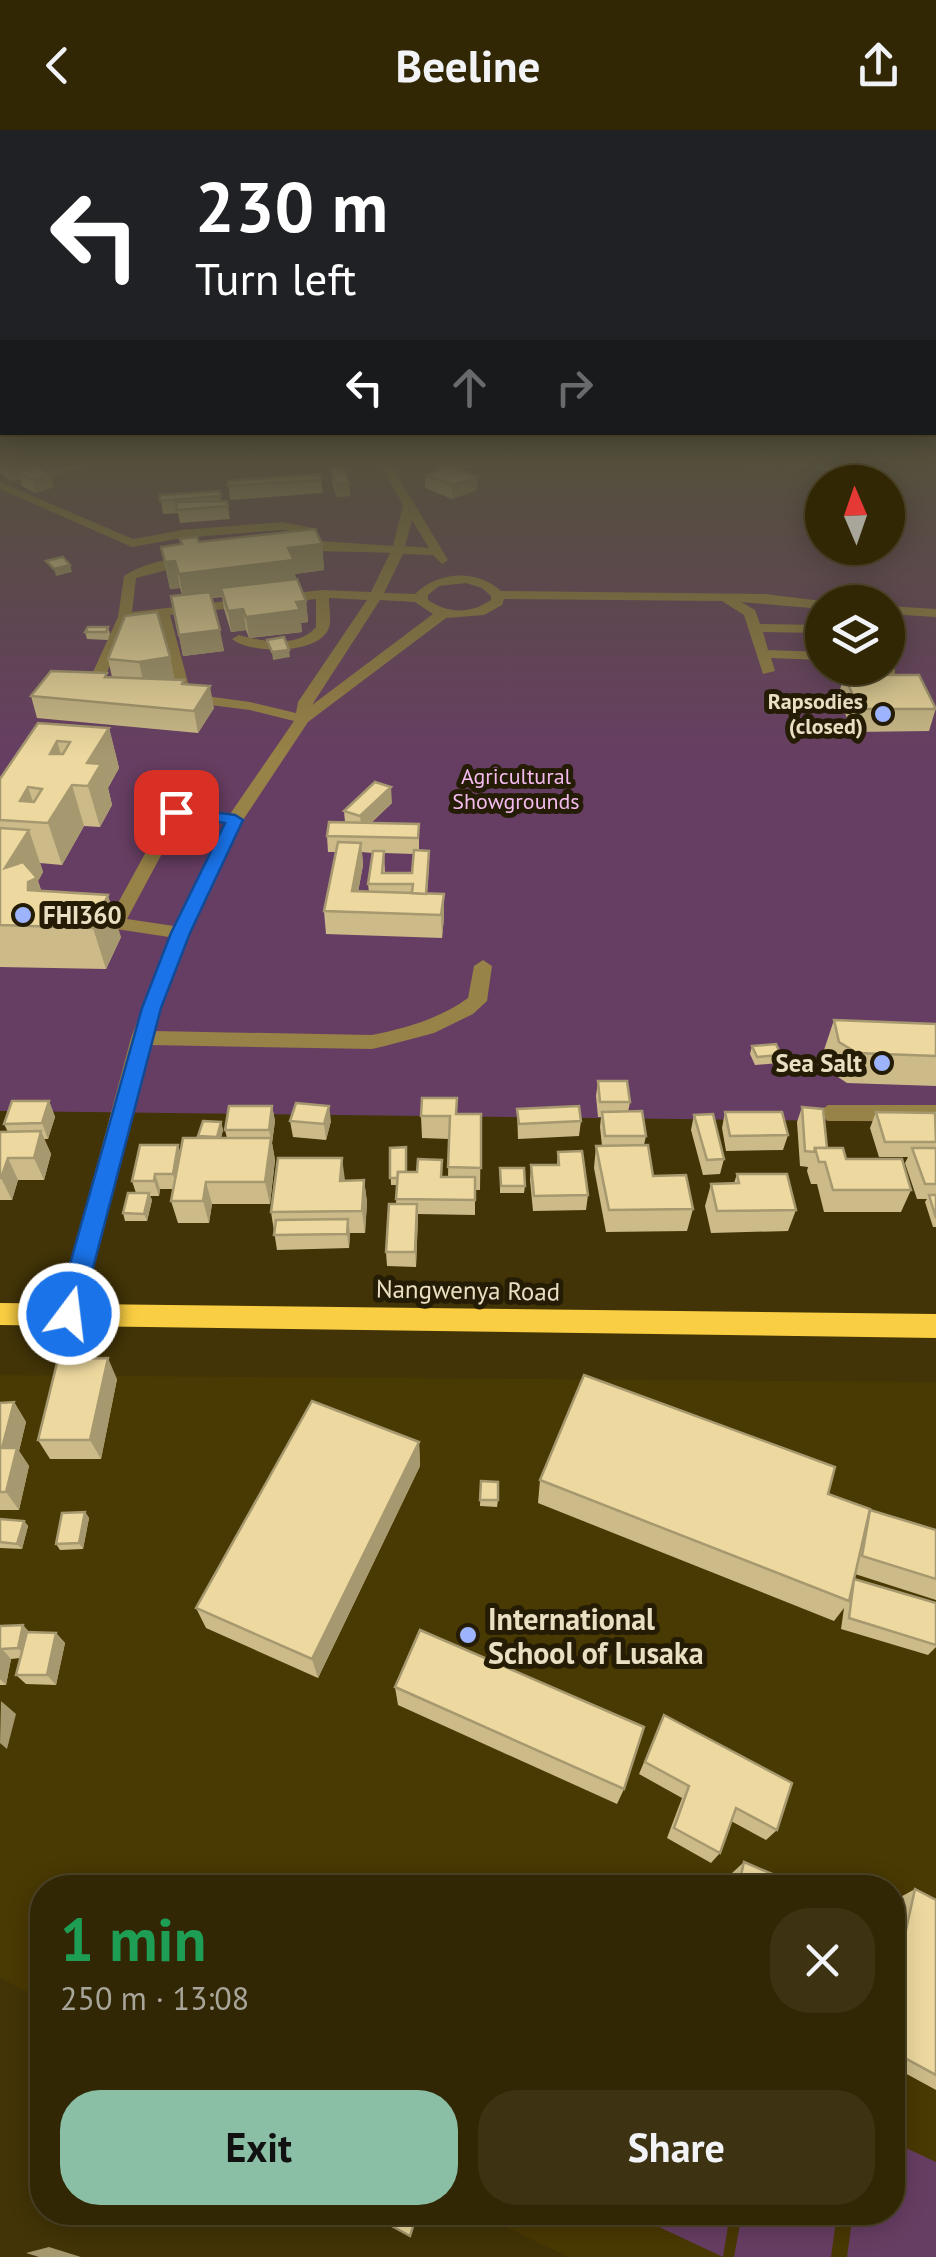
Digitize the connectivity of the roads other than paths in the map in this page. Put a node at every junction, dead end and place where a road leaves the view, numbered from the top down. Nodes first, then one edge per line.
1 (395, 559) edge
2 (441, 559) edge
3 (206, 561) edge
4 (450, 580) junction
5 (322, 594) junction
6 (374, 595) junction
7 (498, 595) junction
8 (724, 597) junction
9 (421, 598) junction
10 (805, 604) edge
11 (905, 611) edge
12 (163, 613) junction
13 (443, 613) junction
14 (750, 613) junction
15 (936, 613) edge
16 (805, 615) edge
17 (125, 616) junction
18 (805, 631) edge
19 (239, 639) dead end
20 (761, 640) junction
21 (805, 640) edge
22 (805, 652) edge
23 (768, 670) dead end
24 (136, 694) edge
25 (169, 697) edge
26 (186, 698) junction
27 (303, 719) junction
28 (235, 820) junction
29 (180, 933) junction
30 (483, 966) dead end
31 (142, 1038) junction
32 (828, 1113) edge
33 (936, 1113) edge
34 (0, 1314) edge
35 (69, 1314) junction
36 (936, 1326) edge

1 - 6 lane
2 - 4 lane
3 - 17 lane
4 - 7 lane
4 - 9 lane
5 - 6 lane
5 - 12 lane
5 - 19 lane
6 - 9 lane
6 - 27 lane
7 - 8 lane
7 - 13 lane
8 - 10 lane
8 - 14 lane
9 - 13 lane
11 - 15 lane
12 - 17 lane
12 - 26 lane
13 - 27 lane
14 - 16 lane
14 - 20 lane
17 - 24 lane
18 - 20 lane
20 - 21 lane
20 - 22 lane
20 - 23 lane
25 - 26 lane
26 - 27 lane
27 - 28 lane
28 - 29 lane
28 - 29 lane
29 - 31 lane
30 - 31 lane
31 - 35 lane
32 - 33 lane
34 - 35 main road, Nangwenya Road
35 - 36 main road, Nangwenya Road

